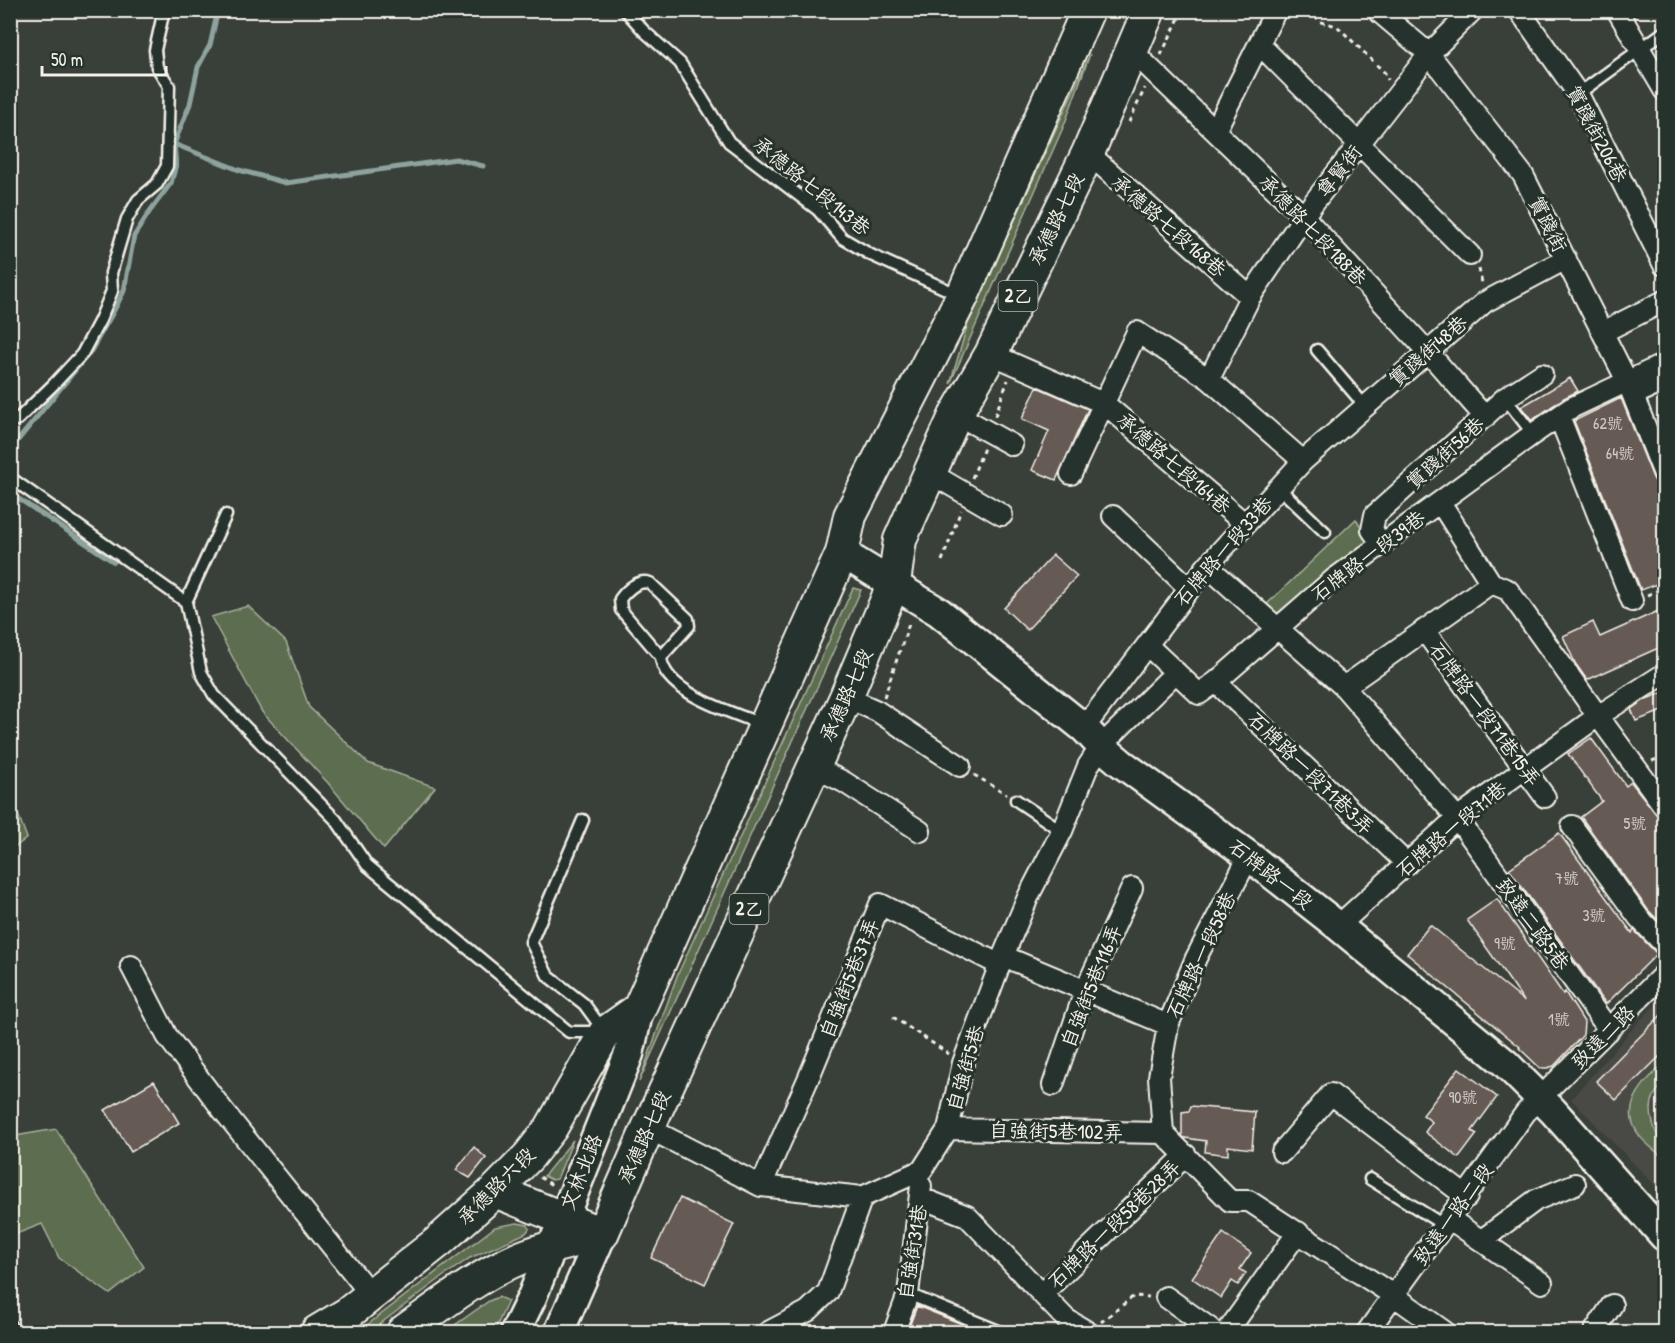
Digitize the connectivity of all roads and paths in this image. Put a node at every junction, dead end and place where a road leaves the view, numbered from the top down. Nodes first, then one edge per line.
1 (164, 10) edge
2 (625, 10) edge
3 (1088, 10) edge
4 (1149, 10) edge
5 (1276, 10) edge
6 (1307, 10) edge
7 (1377, 10) edge
8 (1473, 10) edge
9 (1519, 10) edge
10 (1617, 10) edge
11 (1665, 32) edge
12 (1259, 44) junction
13 (1640, 50) junction
14 (1132, 51) junction
15 (1429, 54) junction
16 (1665, 90) edge
17 (1578, 94) junction
18 (1395, 98) junction
19 (1215, 131) junction
20 (1359, 144) junction
21 (1088, 153) junction
22 (1304, 217) junction
23 (1470, 255) joint
24 (1566, 259) junction
25 (1665, 265) edge
26 (962, 297) junction
27 (1250, 297) junction
28 (1665, 301) edge
29 (1485, 302) junction
30 (1603, 332) junction
31 (1317, 350) dead end
32 (1427, 351) junction
33 (1003, 358) junction
34 (1665, 364) edge
35 (1542, 374) dead end
36 (1209, 379) junction
37 (1665, 381) edge
38 (1628, 382) junction
39 (1505, 398) junction
40 (1105, 404) junction
41 (1365, 406) junction
42 (956, 414) junction
43 (1559, 416) junction
44 (1485, 417) junction
45 (10, 422) edge
46 (989, 433) junction
47 (1533, 434) junction
48 (1012, 445) dead end
49 (1303, 461) junction
50 (930, 473) junction
51 (1071, 474) dead end
52 (1665, 474) edge
53 (15, 481) dead end
54 (1278, 487) junction
55 (966, 495) junction
56 (1440, 502) junction
57 (226, 515) dead end
58 (1002, 515) dead end
59 (1113, 516) dead end
60 (1244, 523) junction
61 (1325, 532) dead end
62 (1382, 544) junction
63 (842, 553) junction
64 (942, 561) dead end
65 (1207, 566) junction
66 (894, 583) junction
67 (1491, 583) junction
68 (1189, 588) junction
69 (1632, 602) dead end
70 (186, 603) junction
71 (911, 618) dead end
72 (1278, 629) junction
73 (1424, 630) junction
74 (1147, 645) junction
75 (661, 657) junction
76 (1176, 672) junction
77 (1665, 674) edge
78 (1216, 682) junction
79 (1344, 687) junction
80 (846, 697) junction
81 (882, 701) dead end
82 (1598, 716) junction
83 (765, 726) junction
84 (1093, 737) junction
85 (960, 766) joint
86 (814, 767) junction
87 (1524, 770) junction
88 (1545, 797) dead end
89 (1016, 800) joint
90 (1665, 806) edge
91 (1457, 818) junction
92 (582, 820) dead end
93 (1572, 826) dead end
94 (920, 831) dead end
95 (1062, 831) junction
96 (1249, 856) junction
97 (1407, 864) junction
98 (1132, 888) dead end
99 (1338, 926) junction
100 (1665, 944) edge
101 (1002, 961) junction
102 (131, 966) dead end
103 (1665, 974) edge
104 (1085, 991) junction
105 (639, 1009) junction
106 (893, 1017) dead end
107 (1168, 1025) junction
108 (1609, 1030) junction
109 (605, 1032) junction
110 (963, 1063) junction
111 (1053, 1085) dead end
112 (1540, 1098) junction
113 (648, 1128) junction
114 (948, 1129) junction
115 (1163, 1132) junction
116 (1282, 1152) dead end
117 (1186, 1155) junction
118 (922, 1170) junction
119 (539, 1176) dead end
120 (1370, 1179) dead end
121 (1580, 1179) dead end
122 (554, 1186) dead end
123 (761, 1186) junction
124 (495, 1191) junction
125 (862, 1197) junction
126 (1467, 1197) junction
127 (921, 1198) junction
128 (563, 1218) junction
129 (1448, 1222) junction
130 (1298, 1232) junction
131 (602, 1234) junction
132 (1665, 1236) edge
133 (1482, 1240) junction
134 (550, 1248) junction
135 (1542, 1283) dead end
136 (908, 1294) junction
137 (1042, 1294) junction
138 (370, 1295) junction
139 (1393, 1295) junction
140 (1166, 1298) joint
141 (1612, 1305) dead end
142 (10, 1325) edge
143 (775, 1331) edge
144 (13, 1332) edge
145 (316, 1332) edge
146 (403, 1332) edge
147 (515, 1332) edge
148 (559, 1332) edge
149 (894, 1332) edge
150 (1001, 1332) edge
151 (1088, 1332) edge
152 (1215, 1332) edge
153 (1227, 1332) edge
154 (1367, 1332) edge
155 (1445, 1332) edge
156 (1594, 1332) edge

1 - 45 lane
2 - 26 lane, 承德路七段143巷
3 - 26 main road, 2乙
4 - 14 main road, 承德路七段 / 2乙
5 - 12 street
6 - 18 path
7 - 15 street, 實踐街
8 - 15 street, 尊賢街
9 - 17 street, 實踐街206巷
10 - 13 street
11 - 13 lane
12 - 19 street
12 - 20 street
13 - 16 street
13 - 17 lane
14 - 19 street, 承德路七段188巷
14 - 21 main road, 承德路七段 / 2乙
15 - 18 street, 尊賢街
15 - 24 street, 實踐街
17 - 25 street, 實踐街206巷
18 - 20 street, 尊賢街
19 - 22 street, 承德路七段188巷
20 - 22 street, 尊賢街
20 - 23 street
21 - 27 street, 承德路七段168巷
21 - 33 main road, 承德路七段 / 2乙
22 - 27 street, 尊賢街
22 - 32 street, 承德路七段188巷
23 - 29 path
24 - 29 street, 實踐街48巷
24 - 30 street, 實踐街
26 - 63 main road, 2乙
27 - 36 street, 尊賢街
28 - 30 street
29 - 32 street, 實踐街48巷
30 - 38 street, 實踐街
31 - 41 lane
32 - 41 street, 實踐街48巷
32 - 44 street, 承德路七段188巷
33 - 40 street, 承德路七段164巷
33 - 42 main road, 承德路七段 / 2乙
33 - 46 path
34 - 38 street, 石牌路一段39巷
35 - 39 street, 實踐街56巷
36 - 40 street
36 - 49 street
37 - 38 street
38 - 43 street, 石牌路一段39巷
38 - 52 street, 實踐街
39 - 44 street, 實踐街56巷
39 - 47 lane
40 - 51 street
40 - 60 street, 承德路七段164巷
41 - 49 street, 實踐街48巷
42 - 46 street
42 - 50 main road, 承德路七段 / 2乙
43 - 47 street, 石牌路一段39巷
43 - 69 street
44 - 62 street, 實踐街56巷
46 - 48 street
46 - 55 path
47 - 56 street, 石牌路一段39巷
49 - 54 street, 石牌路一段33巷
50 - 55 street
50 - 66 main road, 承德路七段 / 2乙
53 - 70 lane
54 - 60 street, 石牌路一段33巷
54 - 61 lane
55 - 58 street
55 - 64 path
56 - 62 street, 石牌路一段39巷
56 - 67 street
57 - 70 lane
59 - 68 street
60 - 65 street, 石牌路一段33巷
62 - 72 street, 石牌路一段39巷
63 - 66 street, 石牌路一段
63 - 83 main road, 2乙
65 - 68 street, 石牌路一段33巷
65 - 72 street, 致遠二路5巷
66 - 80 main road, 承德路七段 / 2乙
66 - 84 street, 石牌路一段
67 - 73 street
67 - 82 street
68 - 74 street, 石牌路一段33巷
70 - 109 lane
71 - 81 path
72 - 78 street, 石牌路一段39巷
72 - 79 street, 致遠二路5巷
73 - 79 street
73 - 87 street, 石牌路一段71巷15弄
74 - 76 street
74 - 84 street, 石牌路一段33巷
75 - 75 lane
75 - 83 lane
76 - 78 street, 石牌路一段39巷
76 - 84 street
77 - 82 street, 石牌路一段71巷
78 - 97 street, 石牌路一段71巷3弄
79 - 91 street, 致遠二路5巷
80 - 85 street
80 - 86 main road, 承德路七段 / 2乙
82 - 87 street, 石牌路一段71巷
82 - 90 street
83 - 105 main road, 2乙
84 - 95 street, 自強街5巷
84 - 96 street, 石牌路一段
85 - 89 path
86 - 94 street
86 - 113 main road, 承德路七段 / 2乙
87 - 88 street, 石牌路一段71巷15弄
87 - 91 street, 石牌路一段71巷
89 - 95 lane
91 - 97 street, 石牌路一段71巷
91 - 108 street, 致遠二路5巷
92 - 109 lane
93 - 100 street
95 - 101 street, 自強街5巷
96 - 99 street, 石牌路一段
96 - 107 street, 石牌路一段58巷
97 - 99 street, 石牌路一段71巷
98 - 104 street, 自強街5巷116弄
99 - 112 street, 石牌路一段
101 - 104 street
101 - 110 street, 自強街5巷
101 - 123 street, 自強街5巷37弄
102 - 138 street
103 - 108 street, 致遠二路
104 - 107 street
104 - 111 street, 自強街5巷116弄
105 - 109 main road, 承德路六段
105 - 128 street, 文林北路
106 - 110 path
107 - 115 street, 石牌路一段58巷
108 - 112 street, 致遠二路
109 - 124 main road, 承德路六段
110 - 114 street, 自強街5巷
112 - 126 street, 致遠一路二段
112 - 132 street, 石牌路一段
113 - 123 street
113 - 131 main road, 承德路七段 / 2乙
114 - 115 street, 自強街5巷102弄
114 - 118 street, 自強街5巷
115 - 117 street
116 - 126 street
117 - 130 street
117 - 137 street, 石牌路一段58巷28弄
118 - 125 street
118 - 127 street, 自強街31巷
119 - 122 path
120 - 129 lane
121 - 133 street
123 - 125 street
124 - 128 main road
124 - 138 main road, 承德路六段
125 - 143 street
126 - 129 street, 致遠一路二段
127 - 136 street, 自強街31巷
127 - 137 street
128 - 131 main road
128 - 134 street, 文林北路
129 - 133 street
129 - 139 street, 致遠一路二段
130 - 139 street
130 - 153 street
131 - 134 main road
131 - 148 street
133 - 135 street
134 - 146 main road
134 - 147 street, 文林北路
136 - 149 street, 自強街31巷
136 - 150 lane
137 - 151 street
138 - 145 main road, 承德路六段
139 - 154 street, 致遠一路二段
139 - 155 street
140 - 151 path
140 - 152 street
141 - 156 street
142 - 144 lane

